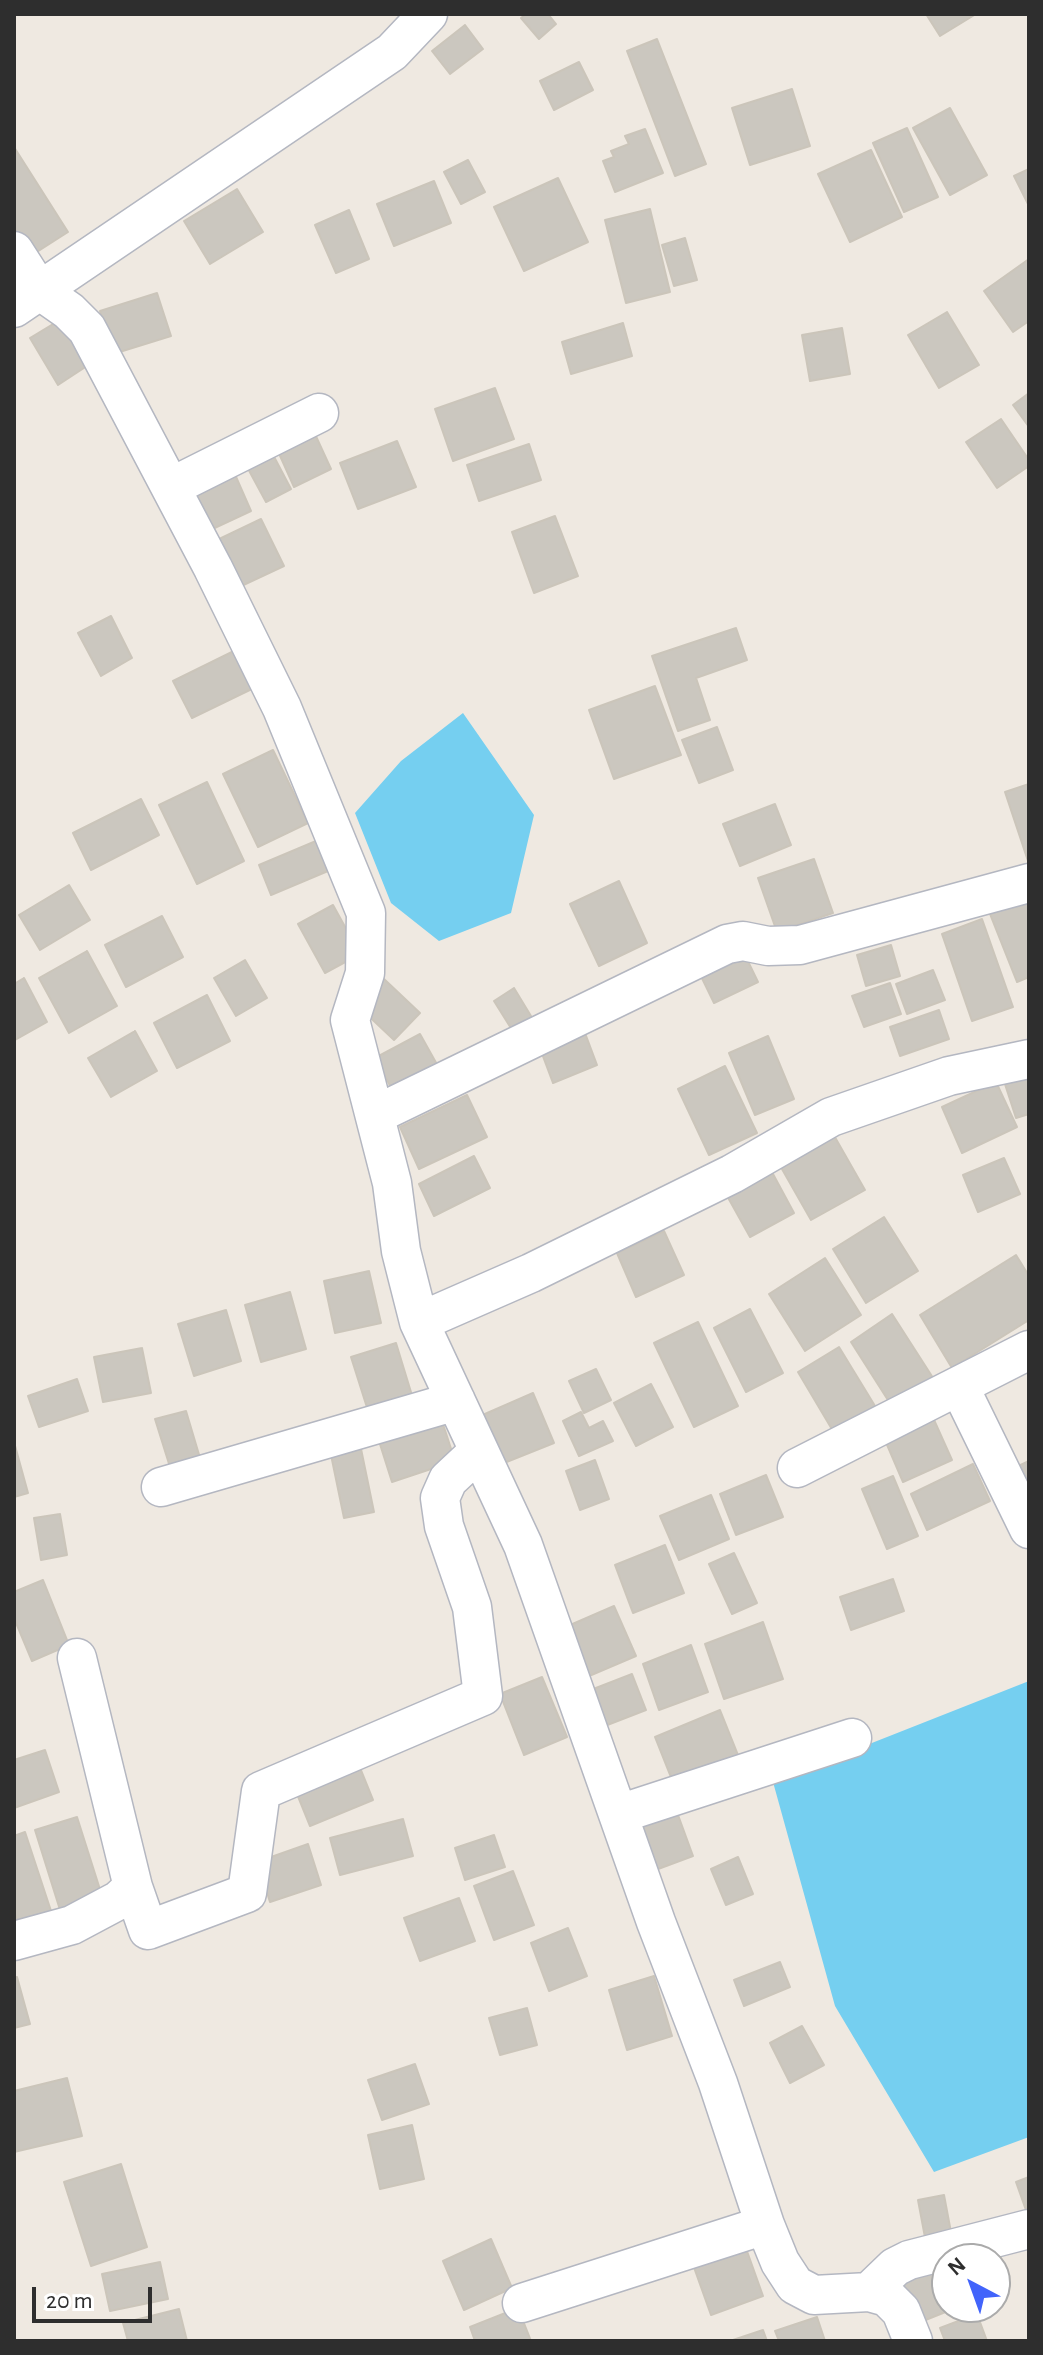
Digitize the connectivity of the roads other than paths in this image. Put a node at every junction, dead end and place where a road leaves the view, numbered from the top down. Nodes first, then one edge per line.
1 (428, 14) edge
2 (14, 251) edge
3 (27, 299) edge
4 (319, 413) dead end
5 (171, 487) junction
6 (1029, 883) edge
7 (1029, 1059) edge
8 (375, 1115) junction
9 (419, 1322) junction
10 (1029, 1350) edge
11 (959, 1386) junction
12 (456, 1401) junction
13 (479, 1451) junction
14 (797, 1468) dead end
15 (161, 1487) dead end
16 (1029, 1529) edge
17 (77, 1658) dead end
18 (852, 1738) dead end
19 (619, 1814) junction
20 (133, 1887) junction
21 (14, 1941) edge
22 (765, 2225) junction
23 (1029, 2229) edge
24 (869, 2292) junction
25 (522, 2303) dead end
26 (913, 2341) edge

1 - 3 street
2 - 3 street
3 - 5 street
4 - 5 street
5 - 8 street
6 - 8 street
7 - 9 street
8 - 9 street
9 - 12 street
10 - 11 street
11 - 14 street
11 - 16 street
12 - 13 street
12 - 15 street
13 - 19 street
13 - 20 street
17 - 20 street
18 - 19 street
19 - 22 street
20 - 21 street
22 - 24 street
22 - 25 street
23 - 24 street
24 - 26 street

